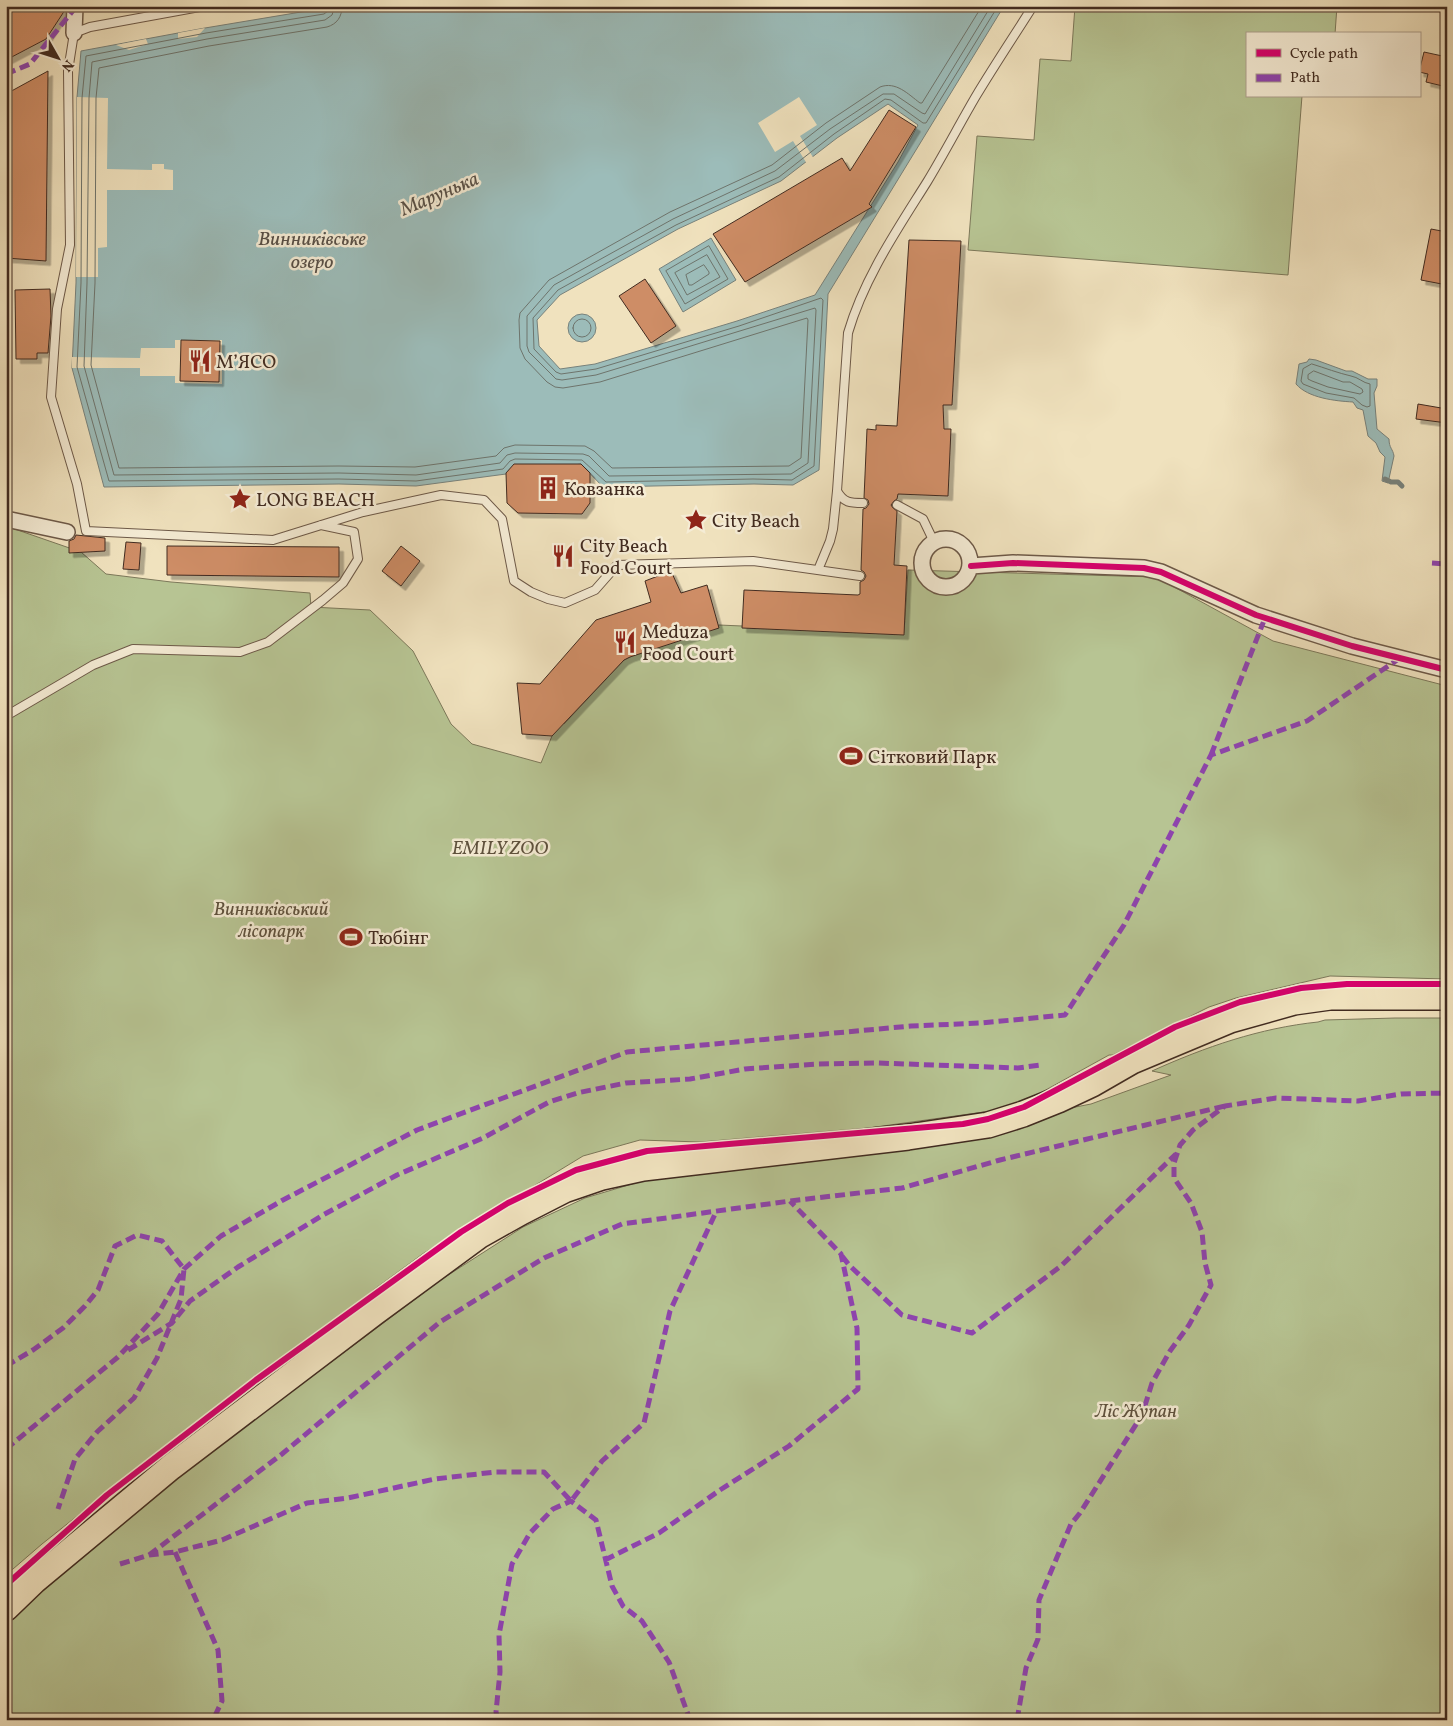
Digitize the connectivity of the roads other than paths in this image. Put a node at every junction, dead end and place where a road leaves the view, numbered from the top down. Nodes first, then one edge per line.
1 (74, 6) edge
2 (204, 6) edge
3 (1033, 6) edge
4 (74, 33) junction
5 (837, 491) junction
6 (864, 503) dead end
7 (897, 505) dead end
8 (6, 519) edge
9 (320, 525) junction
10 (86, 530) junction
11 (67, 532) joint
12 (934, 542) junction
13 (971, 566) junction
14 (818, 570) junction
15 (860, 576) dead end
16 (1447, 670) edge
17 (6, 716) edge
18 (1447, 997) edge
19 (6, 1608) edge

1 - 4 street
2 - 4 lane
3 - 5 lane
4 - 10 lane
5 - 6 lane
5 - 14 lane
7 - 12 lane
8 - 11 street
9 - 10 lane
9 - 14 lane
9 - 17 lane
10 - 11 lane
12 - 13 street
12 - 13 street
13 - 16 street
14 - 15 lane
18 - 19 main road

